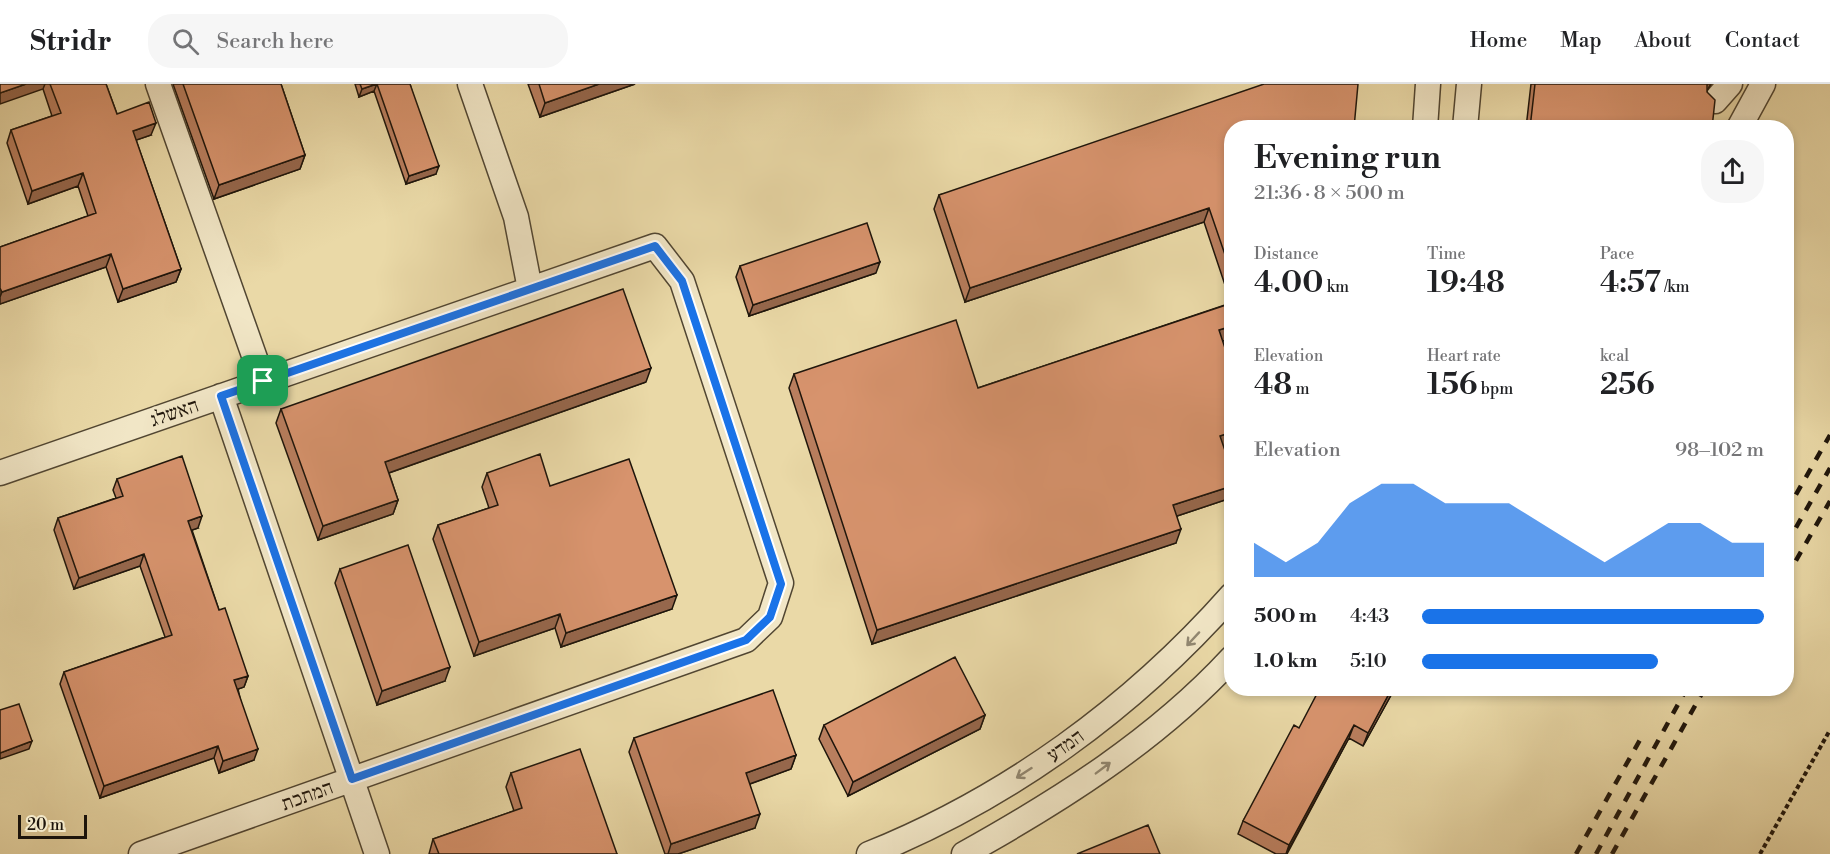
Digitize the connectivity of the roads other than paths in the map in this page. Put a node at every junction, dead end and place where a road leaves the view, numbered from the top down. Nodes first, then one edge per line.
1 (158, 84) edge
2 (470, 84) edge
3 (1428, 84) edge
4 (1469, 84) edge
5 (1763, 84) edge
6 (1426, 120) edge
7 (1467, 120) edge
8 (1743, 120) edge
9 (655, 246) joint
10 (530, 289) junction
11 (263, 381) junction
12 (221, 396) junction
13 (0, 473) edge
14 (1224, 604) edge
15 (1224, 666) edge
16 (352, 779) junction
17 (141, 854) edge
18 (377, 854) edge
19 (869, 854) edge
20 (964, 854) edge

1 - 11 street
2 - 10 street
3 - 6 street
4 - 7 street
5 - 8 street
9 - 10 street, האשלג
9 - 16 street, המתכת
10 - 11 street, האשלג
11 - 12 street, האשלג
12 - 13 street, האשלג
12 - 16 street
14 -> 19 street, המדע
20 -> 15 street, המדע
16 - 17 street, המתכת
16 - 18 street

